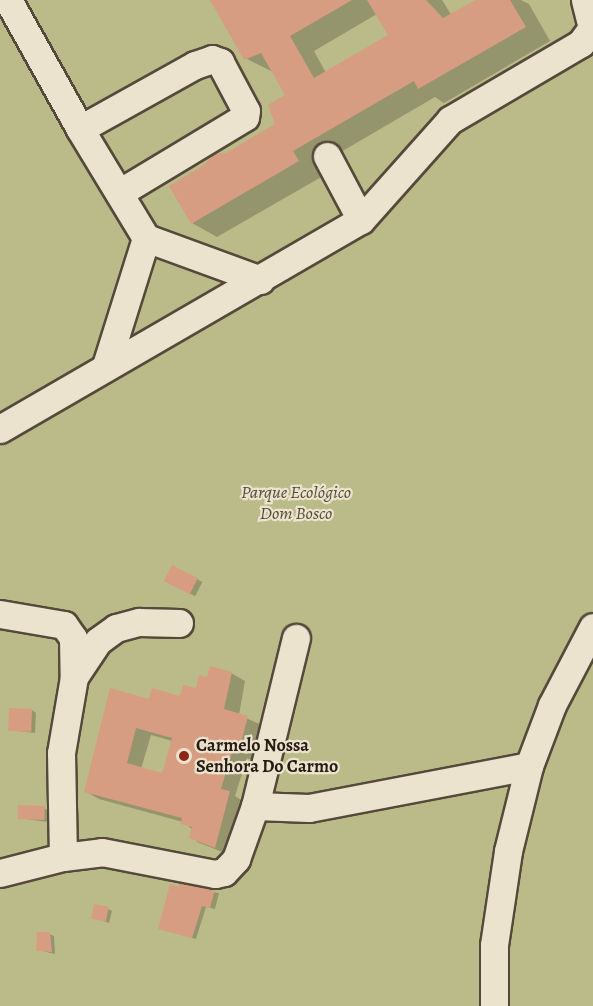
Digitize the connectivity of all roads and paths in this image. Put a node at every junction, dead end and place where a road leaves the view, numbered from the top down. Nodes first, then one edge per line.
1 (8, 0) edge
2 (585, 0) edge
3 (80, 129) junction
4 (327, 156) dead end
5 (119, 193) junction
6 (361, 220) junction
7 (146, 238) junction
8 (261, 280) junction
9 (105, 366) junction
10 (0, 429) edge
11 (0, 614) edge
12 (179, 623) dead end
13 (593, 627) edge
14 (296, 638) dead end
15 (74, 677) junction
16 (530, 766) junction
17 (255, 806) junction
18 (63, 857) junction
19 (0, 873) edge
20 (494, 1006) edge

1 - 3 street
2 - 6 street
3 - 5 street
3 - 5 street
4 - 6 street
5 - 7 street
6 - 8 street
7 - 8 street
7 - 9 street
8 - 9 street
9 - 10 street
11 - 15 street
12 - 15 street
13 - 16 street
14 - 17 street
15 - 18 street
16 - 17 street
16 - 20 street
17 - 18 street
18 - 19 street

